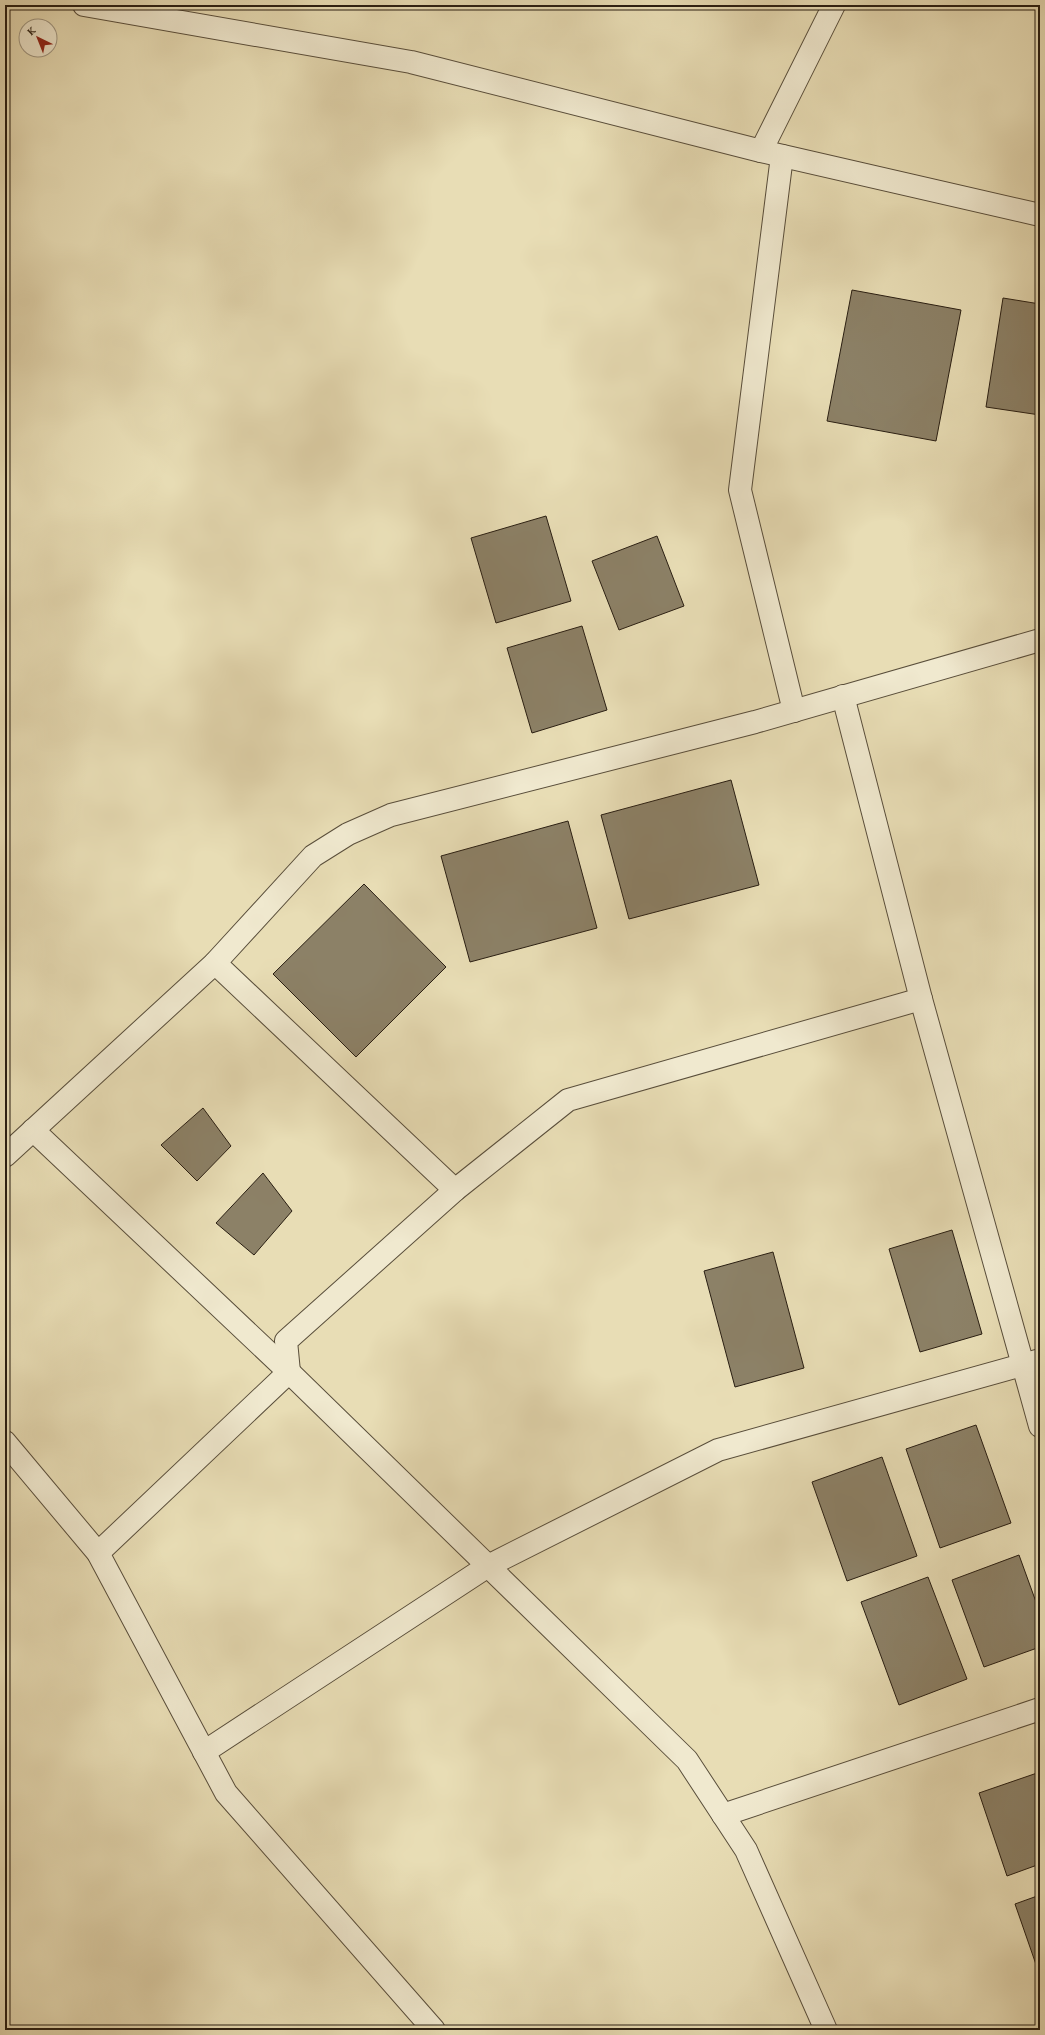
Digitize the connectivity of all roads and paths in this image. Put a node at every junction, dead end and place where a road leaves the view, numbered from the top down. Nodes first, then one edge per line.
1 (84, 5) edge
2 (834, 5) edge
3 (761, 151) junction
4 (782, 156) junction
5 (1040, 216) edge
6 (1040, 640) edge
7 (843, 696) junction
8 (794, 711) junction
9 (215, 963) junction
10 (921, 999) junction
11 (33, 1130) junction
12 (5, 1156) edge
13 (455, 1190) junction
14 (1032, 1363) edge
15 (289, 1372) junction
16 (1040, 1426) edge
17 (5, 1442) edge
18 (98, 1553) junction
19 (488, 1566) junction
20 (1040, 1709) edge
21 (204, 1752) junction
22 (723, 1815) junction
23 (434, 2030) edge
24 (826, 2030) edge

1 - 3 street
2 - 3 street
3 - 4 street
4 - 5 street
4 - 8 street
6 - 7 street
7 - 8 street
7 - 10 street
8 - 9 street
9 - 11 street
9 - 13 street
10 - 13 street
10 - 14 street
11 - 12 street
11 - 15 street
13 - 15 street
14 - 16 street
14 - 19 street
15 - 18 street
15 - 19 street
17 - 18 street
18 - 21 street
19 - 21 street
19 - 22 street
20 - 22 street
21 - 23 street
22 - 24 street

